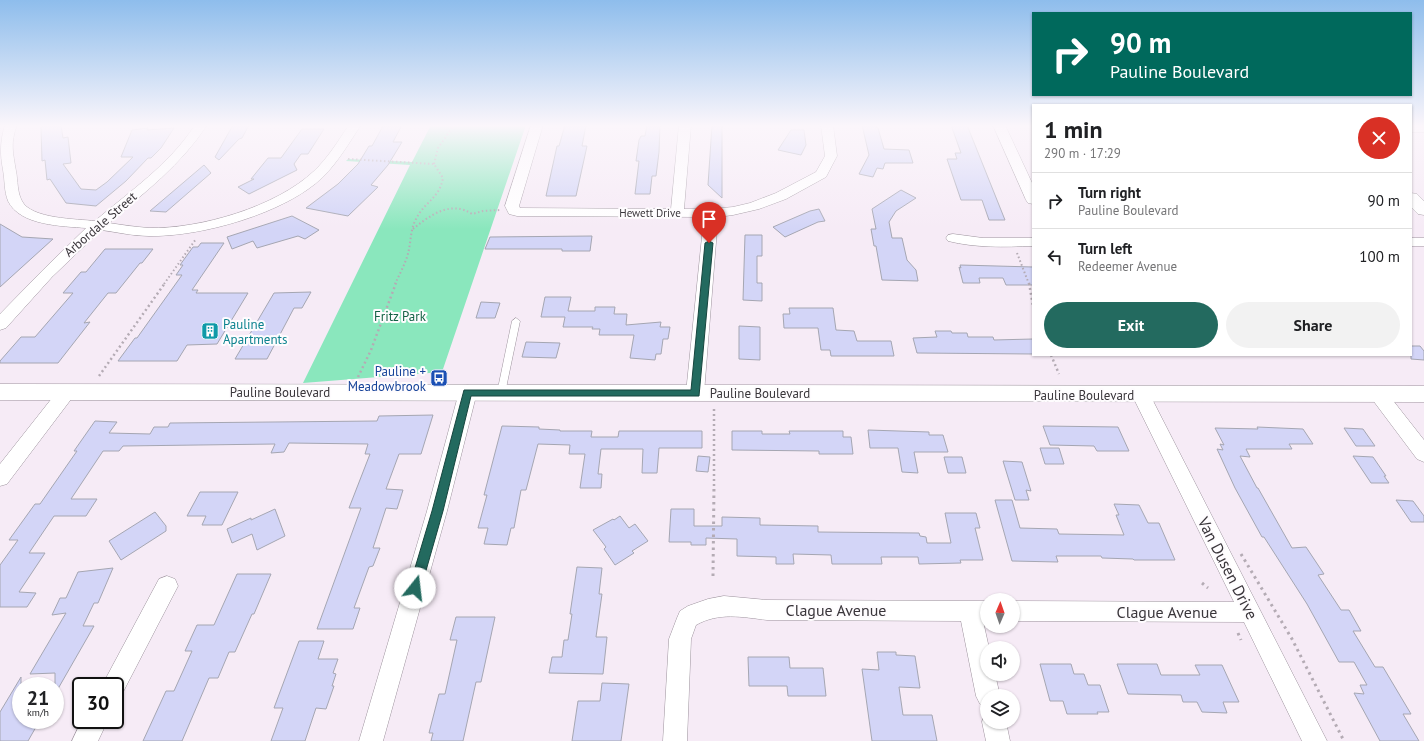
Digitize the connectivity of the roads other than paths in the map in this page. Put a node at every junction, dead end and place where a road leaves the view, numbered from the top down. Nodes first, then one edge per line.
1 (174, 160) edge
2 (331, 160) edge
3 (526, 160) edge
4 (682, 160) edge
5 (829, 160) edge
6 (1015, 160) edge
7 (4, 169) edge
8 (1032, 198) edge
9 (1412, 199) edge
10 (1424, 210) edge
11 (677, 213) junction
12 (712, 213) junction
13 (98, 225) junction
14 (953, 238) dead end
15 (1032, 242) edge
16 (1412, 242) edge
17 (1424, 242) edge
18 (516, 321) dead end
19 (0, 324) edge
20 (0, 392) edge
21 (468, 392) junction
22 (501, 392) junction
23 (66, 393) junction
24 (695, 393) junction
25 (1378, 394) junction
26 (1424, 394) edge
27 (1141, 395) junction
28 (1424, 454) edge
29 (0, 478) edge
30 (167, 586) dead end
31 (979, 611) edge
32 (1020, 611) edge
33 (1249, 612) junction
34 (119, 677) edge
35 (987, 689) edge
36 (91, 729) edge
37 (995, 729) edge
38 (84, 741) edge
39 (371, 741) edge
40 (675, 741) edge
41 (998, 741) edge
42 (1315, 741) edge

1 - 13 street, Arbordale Street
2 - 13 street
3 - 11 street, Hewett Drive
4 - 11 street
5 - 12 street, Hewett Drive
6 - 8 street
7 - 13 street
9 - 10 street
11 - 12 street, Hewett Drive
12 - 24 street
13 - 19 street, Arbordale Street
14 - 15 street
16 - 17 street
18 - 22 lane
20 - 23 street, Pauline Boulevard
21 - 22 street, Pauline Boulevard
21 - 23 street, Pauline Boulevard
21 - 39 street
22 - 24 street, Pauline Boulevard
23 - 29 street
24 - 27 street, Pauline Boulevard
25 - 26 street, Pauline Boulevard
25 - 27 street, Pauline Boulevard
25 - 28 street
27 - 33 street, Van Dusen Drive
30 - 34 street
31 - 35 street
31 - 40 street, Clague Avenue
32 - 33 street, Clague Avenue
33 - 42 street, Van Dusen Drive
36 - 38 street
37 - 41 street

